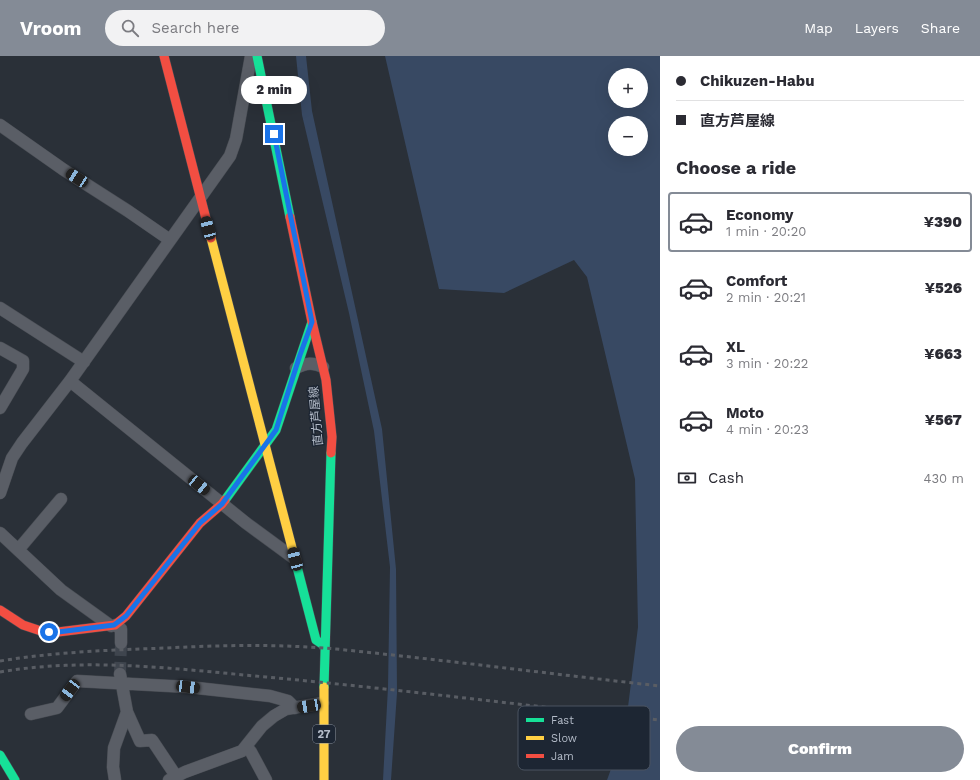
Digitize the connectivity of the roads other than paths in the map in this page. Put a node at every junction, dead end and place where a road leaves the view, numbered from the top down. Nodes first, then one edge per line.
1 (164, 56) edge
2 (251, 56) edge
3 (257, 56) edge
4 (0, 125) edge
5 (200, 199) junction
6 (170, 240) junction
7 (0, 308) edge
8 (312, 322) junction
9 (0, 348) edge
10 (84, 362) junction
11 (322, 367) junction
12 (296, 368) junction
13 (70, 381) junction
14 (0, 408) edge
15 (266, 446) junction
16 (0, 493) edge
17 (61, 499) dead end
18 (222, 504) junction
19 (0, 533) edge
20 (18, 550) junction
21 (295, 559) junction
22 (0, 610) edge
23 (113, 625) junction
24 (121, 643) tunnel mouth
25 (325, 646) junction
26 (120, 678) junction
27 (323, 703) junction
28 (295, 708) junction
29 (127, 712) junction
30 (31, 714) dead end
31 (246, 746) junction
32 (0, 754) edge
33 (172, 778) edge
34 (322, 778) edge
35 (15, 780) edge
36 (115, 780) edge
37 (266, 780) edge

1 - 5 street
2 - 5 street
3 - 8 street, 直方芦屋線 / 27
4 - 6 street
5 - 6 street
5 - 15 street
6 - 10 street
7 - 10 street
8 - 11 street, 直方芦屋線 / 27
8 - 12 street
9 - 14 street
10 - 13 street
11 - 12 street
11 - 25 street, 直方芦屋線 / 27
12 - 15 street
13 - 16 street
13 - 18 street
15 - 18 street
15 - 21 street
17 - 20 street
18 - 21 street
18 - 23 street
19 - 20 street
20 - 23 street
21 - 25 street
22 - 23 street
23 - 24 street
25 - 27 street, 直方芦屋線 / 27
26 - 28 street
26 - 29 street
26 - 30 street
27 - 28 street
27 - 34 street, 直方芦屋線 / 27
28 - 31 street
29 - 33 street
29 - 36 street
31 - 33 street
31 - 37 street
32 - 35 street

